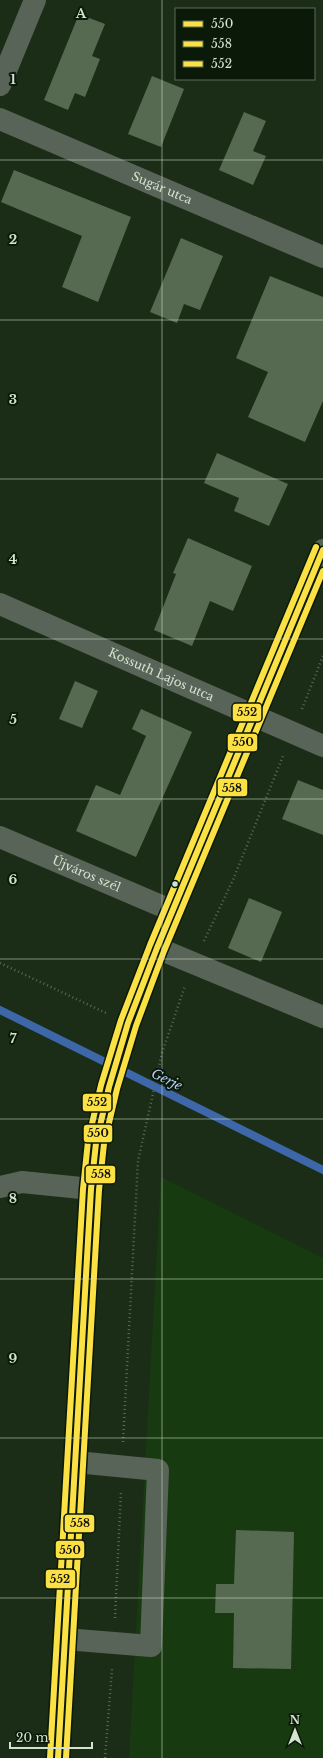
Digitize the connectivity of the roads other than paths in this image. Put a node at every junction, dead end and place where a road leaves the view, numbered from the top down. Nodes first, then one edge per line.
1 (35, 0) edge
2 (0, 85) edge
3 (0, 119) edge
4 (323, 257) edge
5 (323, 550) edge
6 (0, 604) edge
7 (254, 717) junction
8 (323, 746) edge
9 (0, 837) edge
10 (173, 911) junction
11 (158, 948) junction
12 (323, 1017) edge
13 (0, 1187) edge
14 (91, 1189) junction
15 (76, 1462) junction
16 (65, 1639) junction
17 (58, 1758) edge

1 - 2 street
3 - 4 street, Sugár utca
5 - 7 main road
6 - 7 street, Kossuth Lajos utca
7 - 8 street, Kossuth Lajos utca
7 - 10 main road
9 - 10 street, Újváros szél
10 - 11 main road
11 - 12 street
11 - 14 main road
13 - 14 street
14 - 15 main road
15 - 16 main road
15 - 16 street
16 - 17 main road

